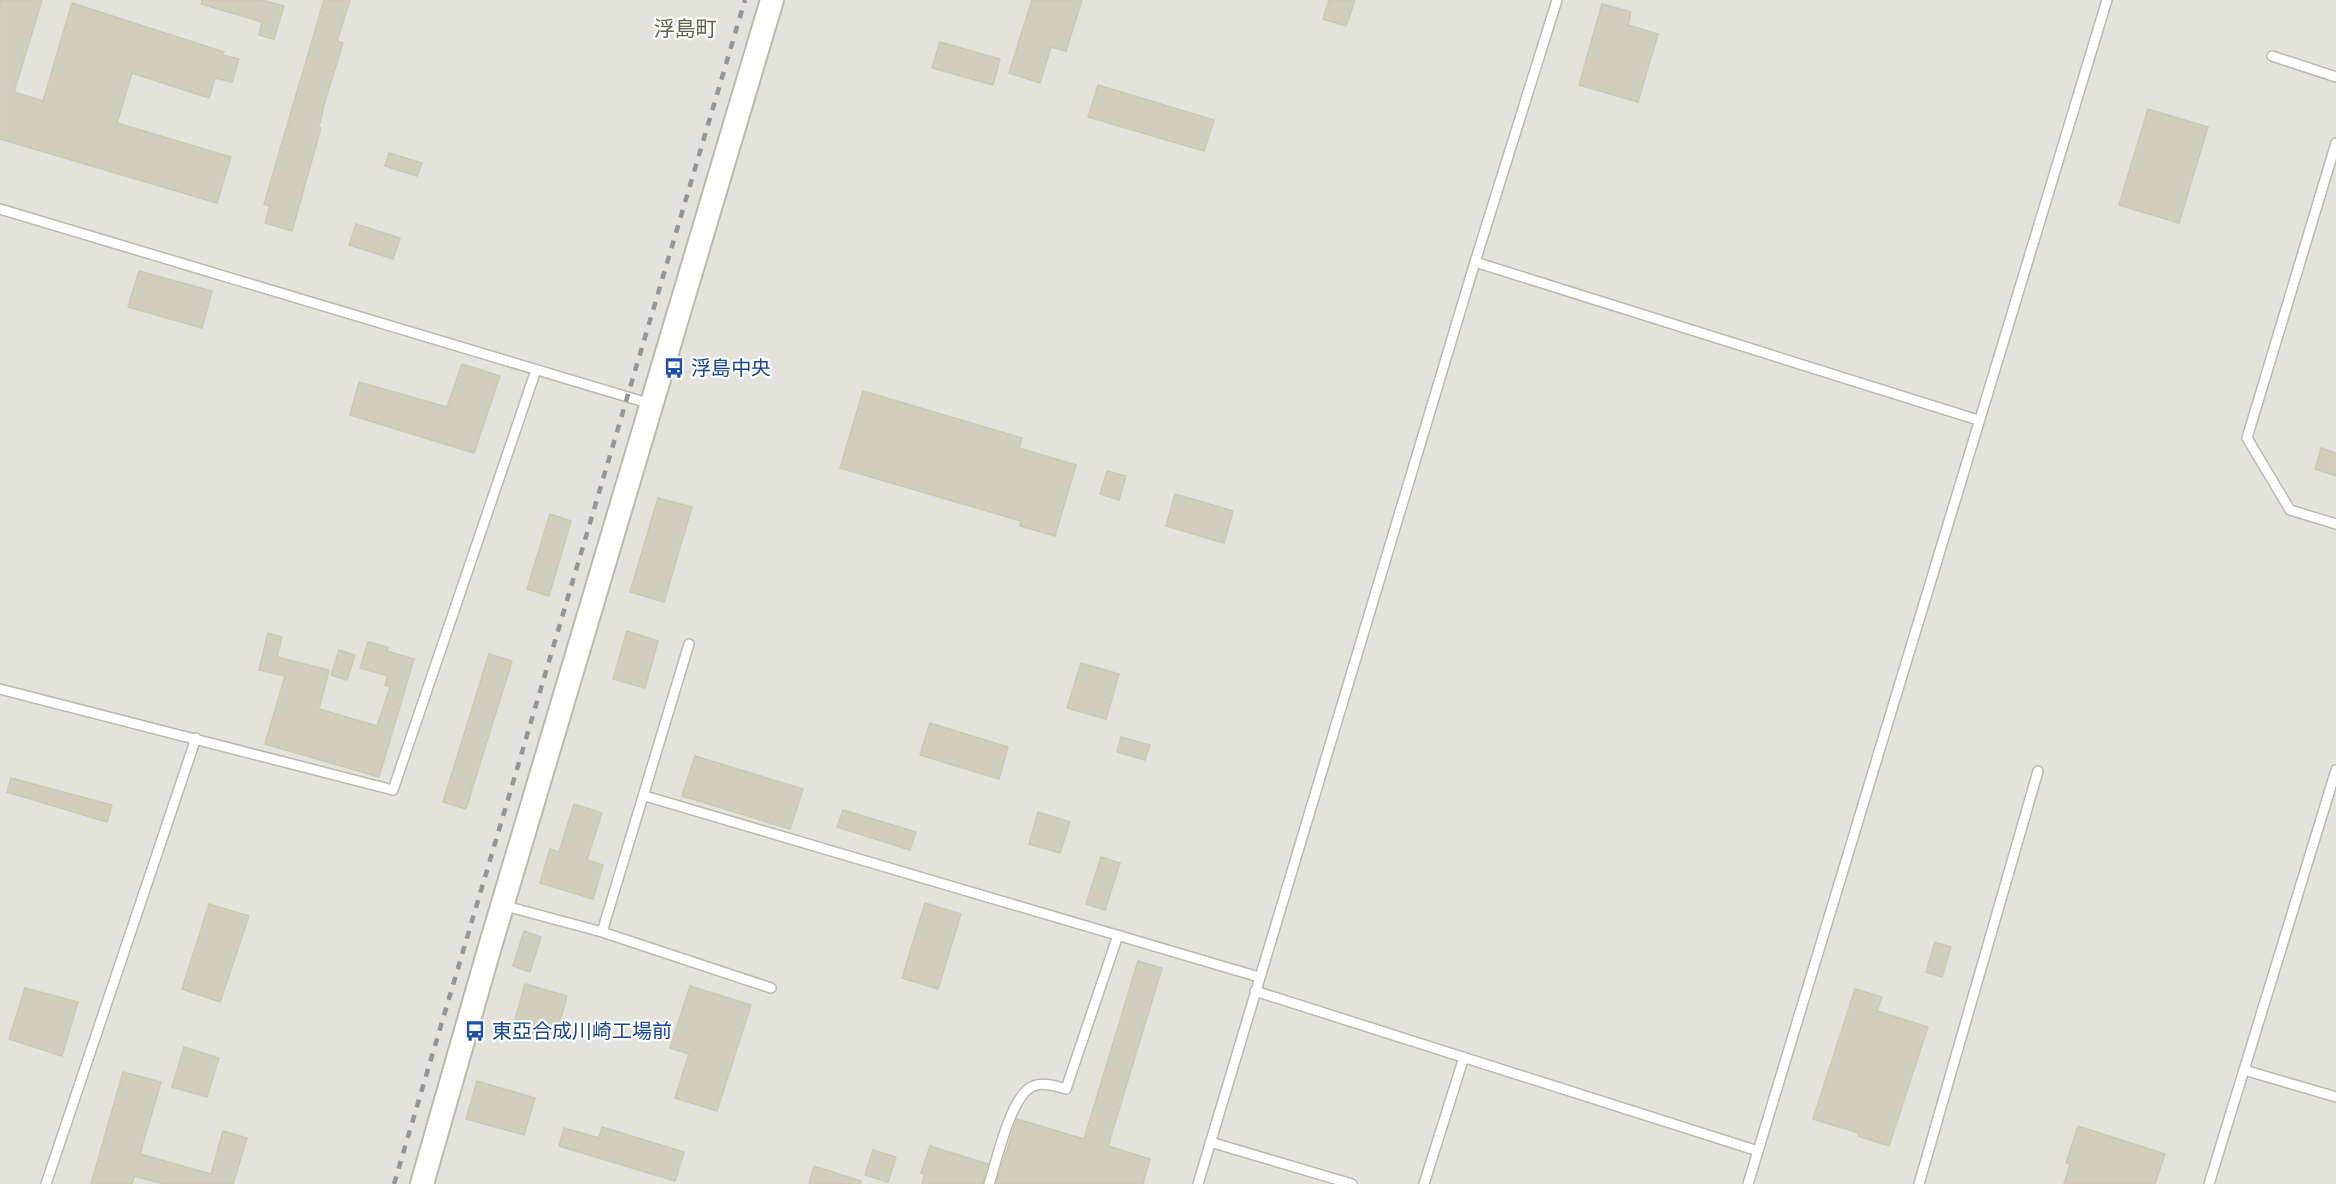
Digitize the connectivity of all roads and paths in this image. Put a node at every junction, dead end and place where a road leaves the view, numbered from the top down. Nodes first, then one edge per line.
1 (772, 0) edge
2 (1557, 0) edge
3 (2107, 0) edge
4 (2272, 56) dead end
5 (2336, 77) edge
6 (2336, 142) edge
7 (0, 209) edge
8 (1475, 262) junction
9 (536, 370) junction
10 (651, 405) junction
11 (1978, 420) junction
12 (2336, 524) edge
13 (689, 644) dead end
14 (0, 688) edge
15 (196, 738) junction
16 (2336, 770) edge
17 (2038, 771) dead end
18 (645, 796) junction
19 (502, 904) junction
20 (602, 932) junction
21 (1118, 935) junction
22 (1259, 977) junction
23 (771, 988) dead end
24 (1255, 991) junction
25 (1464, 1057) junction
26 (2244, 1070) junction
27 (2336, 1097) edge
28 (1210, 1142) junction
29 (1758, 1151) junction
30 (46, 1184) edge
31 (422, 1184) edge
32 (989, 1184) edge
33 (1198, 1184) edge
34 (1352, 1184) edge
35 (1424, 1184) edge
36 (1748, 1184) edge
37 (1919, 1184) edge
38 (2209, 1184) edge

1 - 10 street
2 - 8 lane
3 - 11 lane
4 - 5 lane
6 - 12 lane
7 - 9 lane
8 - 11 lane
8 - 22 lane
9 - 10 lane
9 - 15 lane
10 - 19 street
11 - 29 lane
13 - 18 lane
14 - 15 lane
15 - 30 lane
16 - 26 lane
17 - 37 lane
18 - 20 lane
18 - 21 lane
19 - 20 lane
19 - 31 street
20 - 23 lane
21 - 22 lane
21 - 32 lane
22 - 24 lane
24 - 25 lane
24 - 28 lane
25 - 29 lane
25 - 35 lane
26 - 27 lane
26 - 38 lane
28 - 33 lane
28 - 34 lane
29 - 36 lane

